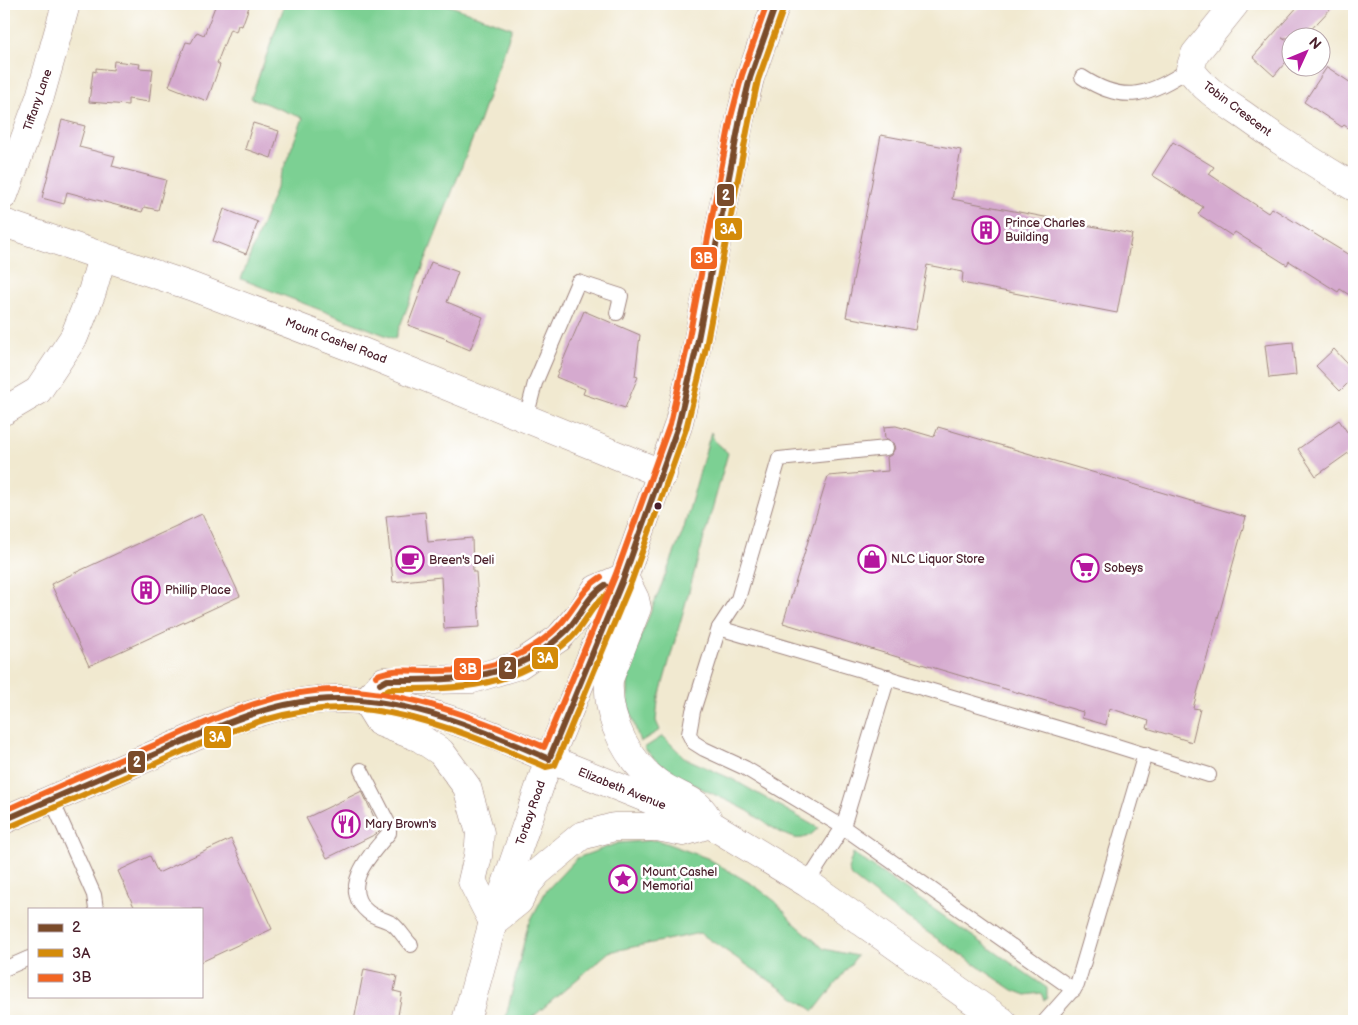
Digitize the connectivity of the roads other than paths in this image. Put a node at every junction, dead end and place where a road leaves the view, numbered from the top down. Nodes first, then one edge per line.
1 (66, 4) edge
2 (776, 4) edge
3 (1235, 4) edge
4 (1190, 69) junction
5 (1082, 77) dead end
6 (1354, 188) edge
7 (4, 195) edge
8 (4, 223) edge
9 (102, 256) junction
10 (617, 313) dead end
11 (4, 411) edge
12 (526, 418) junction
13 (886, 448) dead end
14 (663, 474) junction
15 (624, 577) junction
16 (719, 628) junction
17 (888, 677) junction
18 (366, 702) junction
19 (1146, 754) junction
20 (549, 759) junction
21 (361, 770) dead end
22 (1209, 775) dead end
23 (51, 798) junction
24 (4, 820) edge
25 (710, 824) junction
26 (844, 827) junction
27 (807, 883) junction
28 (96, 908) edge
29 (493, 922) junction
30 (411, 945) dead end
31 (28, 958) edge
32 (4, 969) edge
33 (1074, 990) junction
34 (466, 1021) edge
35 (1002, 1021) edge
36 (1045, 1021) edge

1 - 7 main road, Tiffany Lane
2 - 14 main road, Torbay Road
3 - 4 main road
4 - 5 lane
4 - 6 main road, Tobin Crescent
8 - 9 main road, Mount Cashel Road
9 - 11 main road
9 - 12 main road, Mount Cashel Road
10 - 12 lane
12 - 14 main road, Mount Cashel Road
13 - 16 lane
14 - 15 main road, Torbay Road
15 - 18 main road
15 - 20 main road, Torbay Road
15 - 25 main road
16 - 17 lane
16 - 26 lane
17 - 19 lane
17 - 26 lane
18 - 20 main road, Elizabeth Avenue
18 - 23 main road, Elizabeth Avenue
18 - 29 main road
19 - 22 lane
19 - 33 lane
20 - 25 main road, Elizabeth Avenue
20 - 29 main road, Torbay Road
21 - 30 lane
23 - 24 main road, Elizabeth Avenue
23 - 28 lane
25 - 27 main road, Elizabeth Avenue
25 - 29 main road
26 - 27 lane
26 - 33 lane
27 - 35 main road, Elizabeth Avenue
29 - 34 main road, Torbay Road
31 - 32 lane
33 - 36 lane

